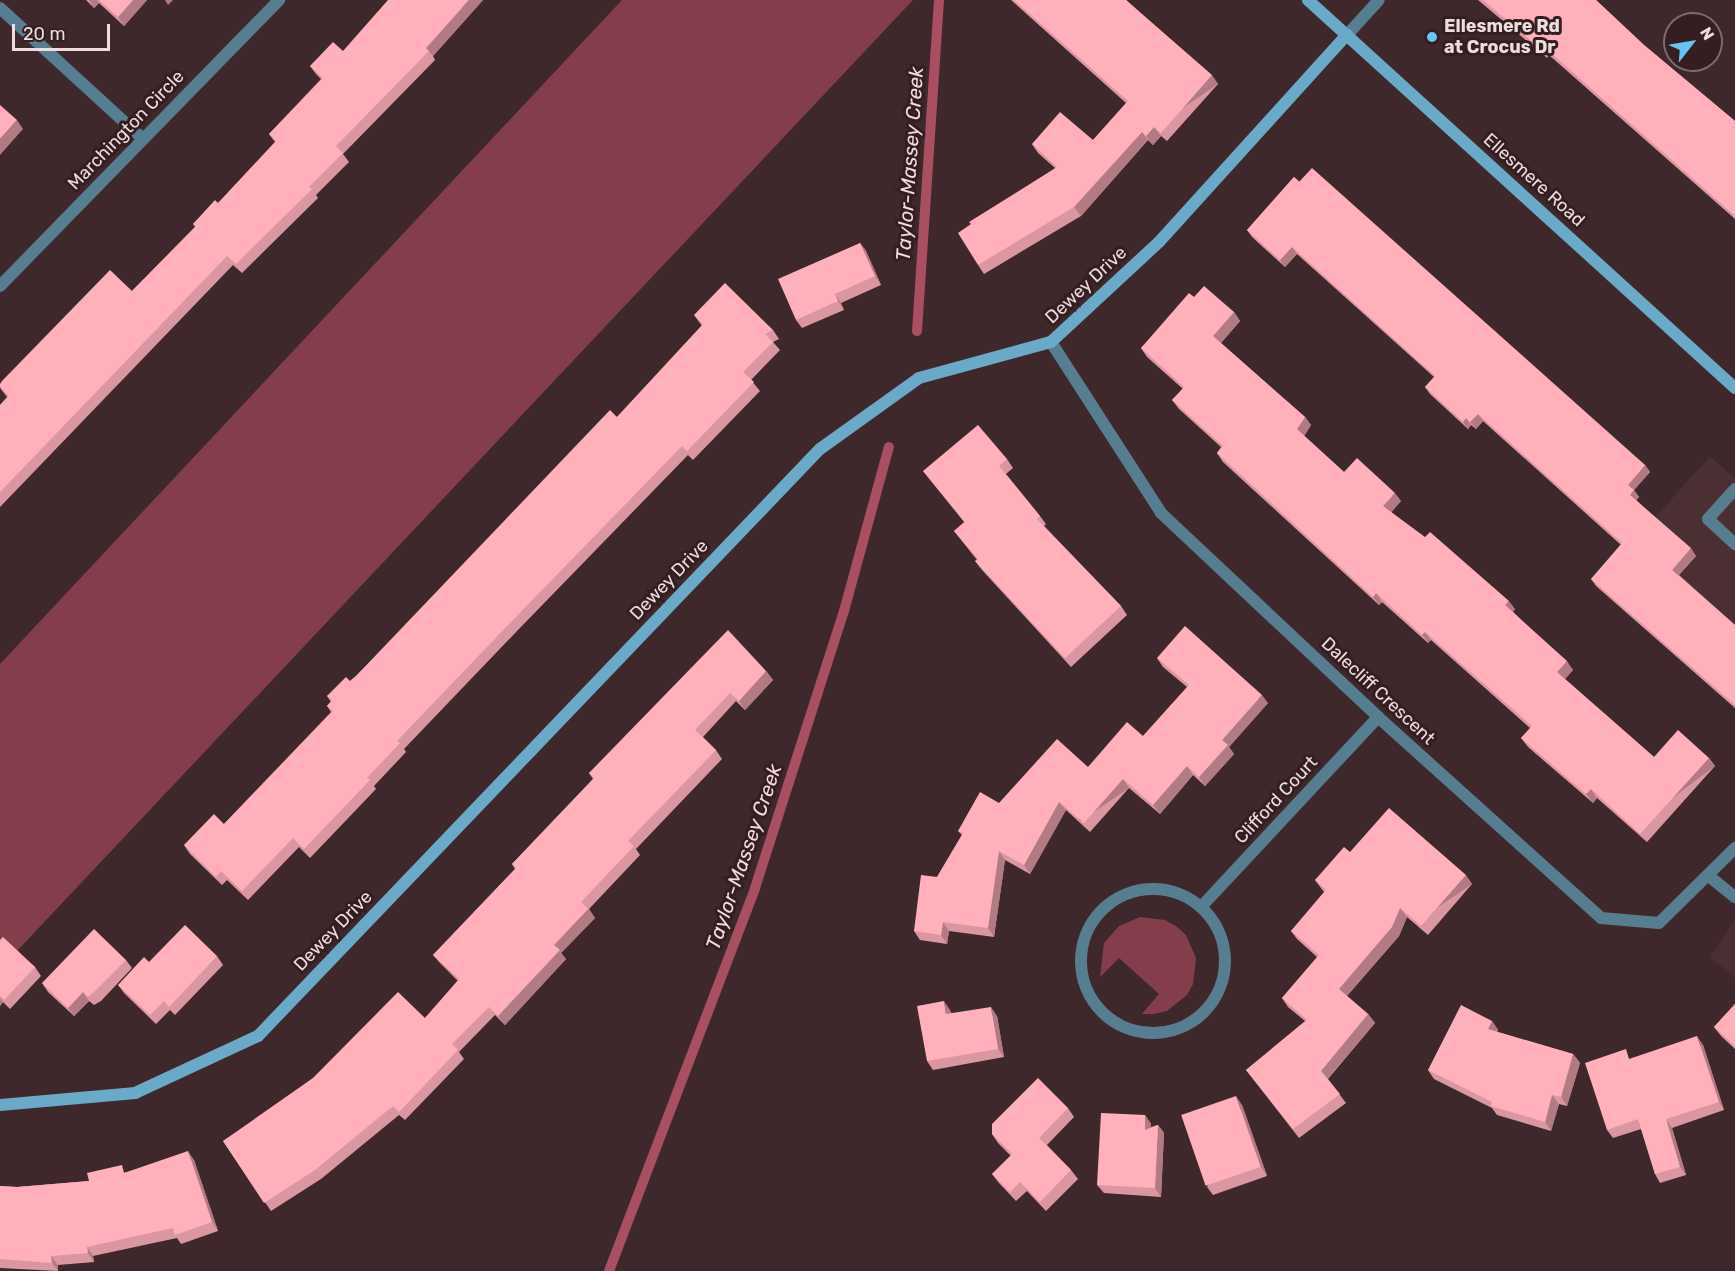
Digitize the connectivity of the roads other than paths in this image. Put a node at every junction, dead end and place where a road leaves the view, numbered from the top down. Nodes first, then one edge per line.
1 (279, 0) edge
2 (1308, 0) edge
3 (1379, 0) edge
4 (0, 9) edge
5 (1347, 34) junction
6 (142, 138) junction
7 (0, 286) edge
8 (1051, 342) junction
9 (1735, 388) edge
10 (1735, 489) edge
11 (1735, 544) edge
12 (1378, 717) junction
13 (1735, 848) edge
14 (1710, 877) junction
15 (1735, 897) edge
16 (1201, 907) junction
17 (0, 1105) edge

1 - 6 street, Marchington Circle
2 - 5 street, Ellesmere Road
3 - 5 street
4 - 6 street
5 - 8 street, Dewey Drive
5 - 9 street, Ellesmere Road
6 - 7 street, Marchington Circle
8 - 12 street, Dalecliff Crescent
8 - 17 street, Dewey Drive
10 - 11 street
12 - 14 street, Dalecliff Crescent
12 - 16 street, Clifford Court
13 - 14 street, Dalecliff Crescent
14 - 15 street
16 - 16 street

